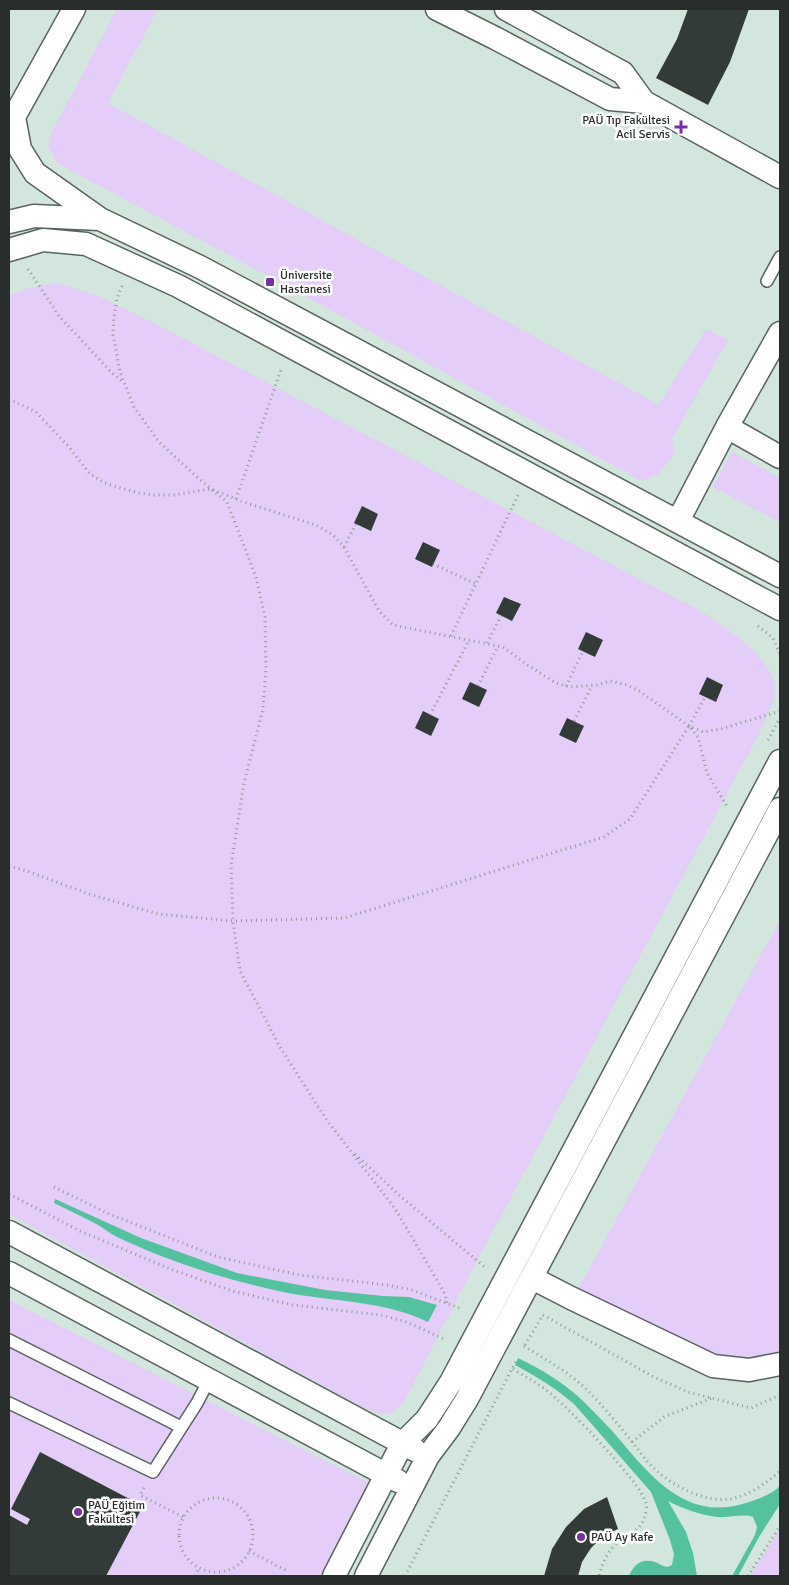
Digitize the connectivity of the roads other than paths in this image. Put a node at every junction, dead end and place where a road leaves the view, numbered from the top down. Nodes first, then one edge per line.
1 (74, 9) edge
2 (437, 9) edge
3 (506, 9) edge
4 (644, 102) junction
5 (10, 119) edge
6 (780, 177) edge
7 (100, 219) junction
8 (9, 222) edge
9 (9, 250) edge
10 (780, 257) edge
11 (766, 281) dead end
12 (780, 333) edge
13 (728, 427) junction
14 (780, 457) edge
15 (678, 521) junction
16 (780, 576) edge
17 (780, 609) edge
18 (780, 761) edge
19 (780, 809) edge
20 (9, 1232) edge
21 (9, 1273) edge
22 (532, 1278) junction
23 (9, 1340) edge
24 (780, 1364) edge
25 (208, 1380) junction
26 (10, 1408) edge
27 (181, 1428) junction
28 (402, 1444) junction
29 (428, 1456) junction
30 (386, 1474) junction
31 (411, 1488) junction
32 (334, 1576) edge
33 (366, 1576) edge

1 - 5 street
2 - 4 street
3 - 4 street
4 - 6 street
5 - 7 street
7 - 8 street
7 - 15 street
9 - 17 street
10 - 11 lane
12 - 13 street
13 - 14 street
13 - 15 street
15 - 16 street
18 - 28 street
19 - 22 street
20 - 28 street
21 - 25 street
22 - 24 street
22 - 29 street
23 - 27 lane
25 - 27 lane
25 - 30 street
26 - 27 lane
28 - 29 street
28 - 30 street
29 - 31 street
30 - 31 street
30 - 32 street
31 - 33 street

